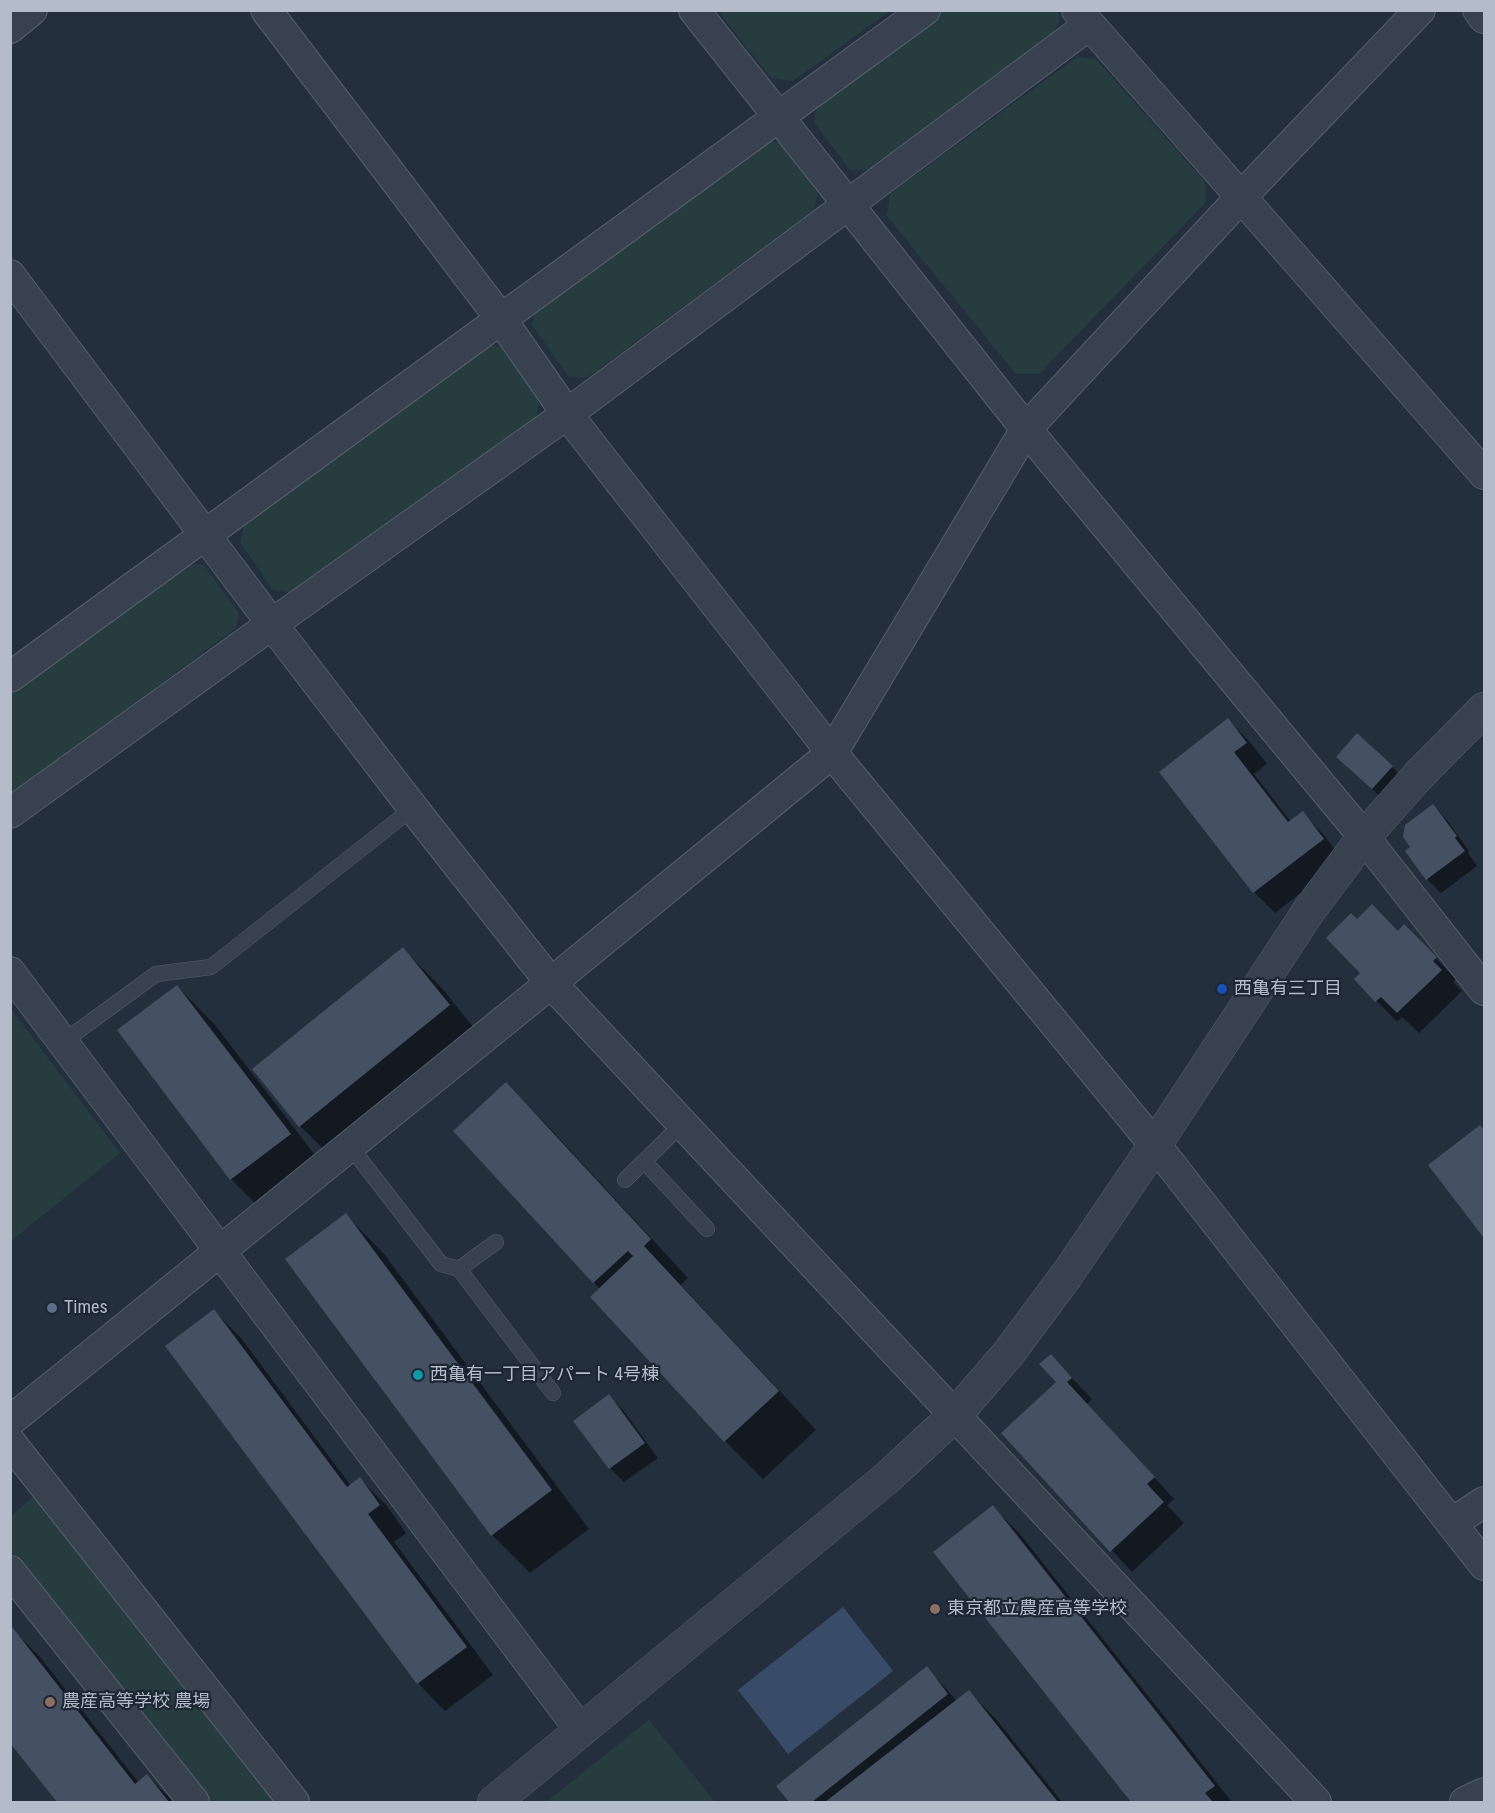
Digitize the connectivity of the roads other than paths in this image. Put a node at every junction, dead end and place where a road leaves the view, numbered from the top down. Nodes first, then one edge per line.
1 (32, 10) edge
2 (266, 10) edge
3 (694, 10) edge
4 (925, 10) edge
5 (1420, 10) edge
6 (1478, 10) edge
7 (1083, 18) edge
8 (1485, 18) edge
9 (10, 28) edge
10 (778, 116) junction
11 (1242, 196) junction
12 (849, 205) junction
13 (10, 275) edge
14 (501, 319) junction
15 (567, 414) junction
16 (1026, 429) junction
17 (1485, 474) edge
18 (207, 536) junction
19 (272, 624) junction
20 (10, 677) edge
21 (1485, 709) edge
22 (832, 753) junction
23 (413, 808) junction
24 (10, 813) edge
25 (1364, 837) junction
26 (10, 972) edge
27 (551, 983) junction
28 (1485, 990) edge
29 (63, 1042) junction
30 (682, 1124) junction
31 (1155, 1145) junction
32 (350, 1146) junction
33 (644, 1161) junction
34 (625, 1179) dead end
35 (707, 1229) dead end
36 (496, 1242) dead end
37 (220, 1250) junction
38 (459, 1269) junction
39 (553, 1393) dead end
40 (955, 1415) junction
41 (10, 1421) edge
42 (10, 1442) edge
43 (1485, 1502) edge
44 (1452, 1522) junction
45 (1485, 1565) edge
46 (10, 1571) edge
47 (582, 1731) junction
48 (1485, 1793) edge
49 (194, 1803) edge
50 (294, 1803) edge
51 (494, 1803) edge
52 (1316, 1803) edge
53 (1465, 1803) edge

1 - 9 street
2 - 14 street
3 - 10 street
4 - 10 street
5 - 11 street
6 - 8 street
7 - 11 street
7 - 12 street
10 - 12 street
10 - 14 street
11 - 16 street
11 - 17 street
12 - 15 street
12 - 16 street
13 - 18 street
14 - 15 street
14 - 18 street
15 - 19 street
15 - 22 street
16 - 22 street
16 - 25 street
18 - 19 street
18 - 20 street
19 - 23 street
19 - 24 street
21 - 25 street
22 - 27 street
22 - 31 street
23 - 27 street
23 - 29 lane
25 - 28 street
25 - 31 street
26 - 29 street
27 - 30 street
27 - 32 street
29 - 37 street
30 - 33 lane
30 - 40 street
31 - 40 street
31 - 44 street
32 - 37 street
32 - 38 lane
33 - 34 lane
33 - 35 lane
36 - 38 lane
37 - 41 street
37 - 47 street
38 - 39 lane
40 - 47 street
40 - 52 street
42 - 50 street
43 - 44 street
44 - 45 street
46 - 49 street
47 - 51 street
48 - 53 street

